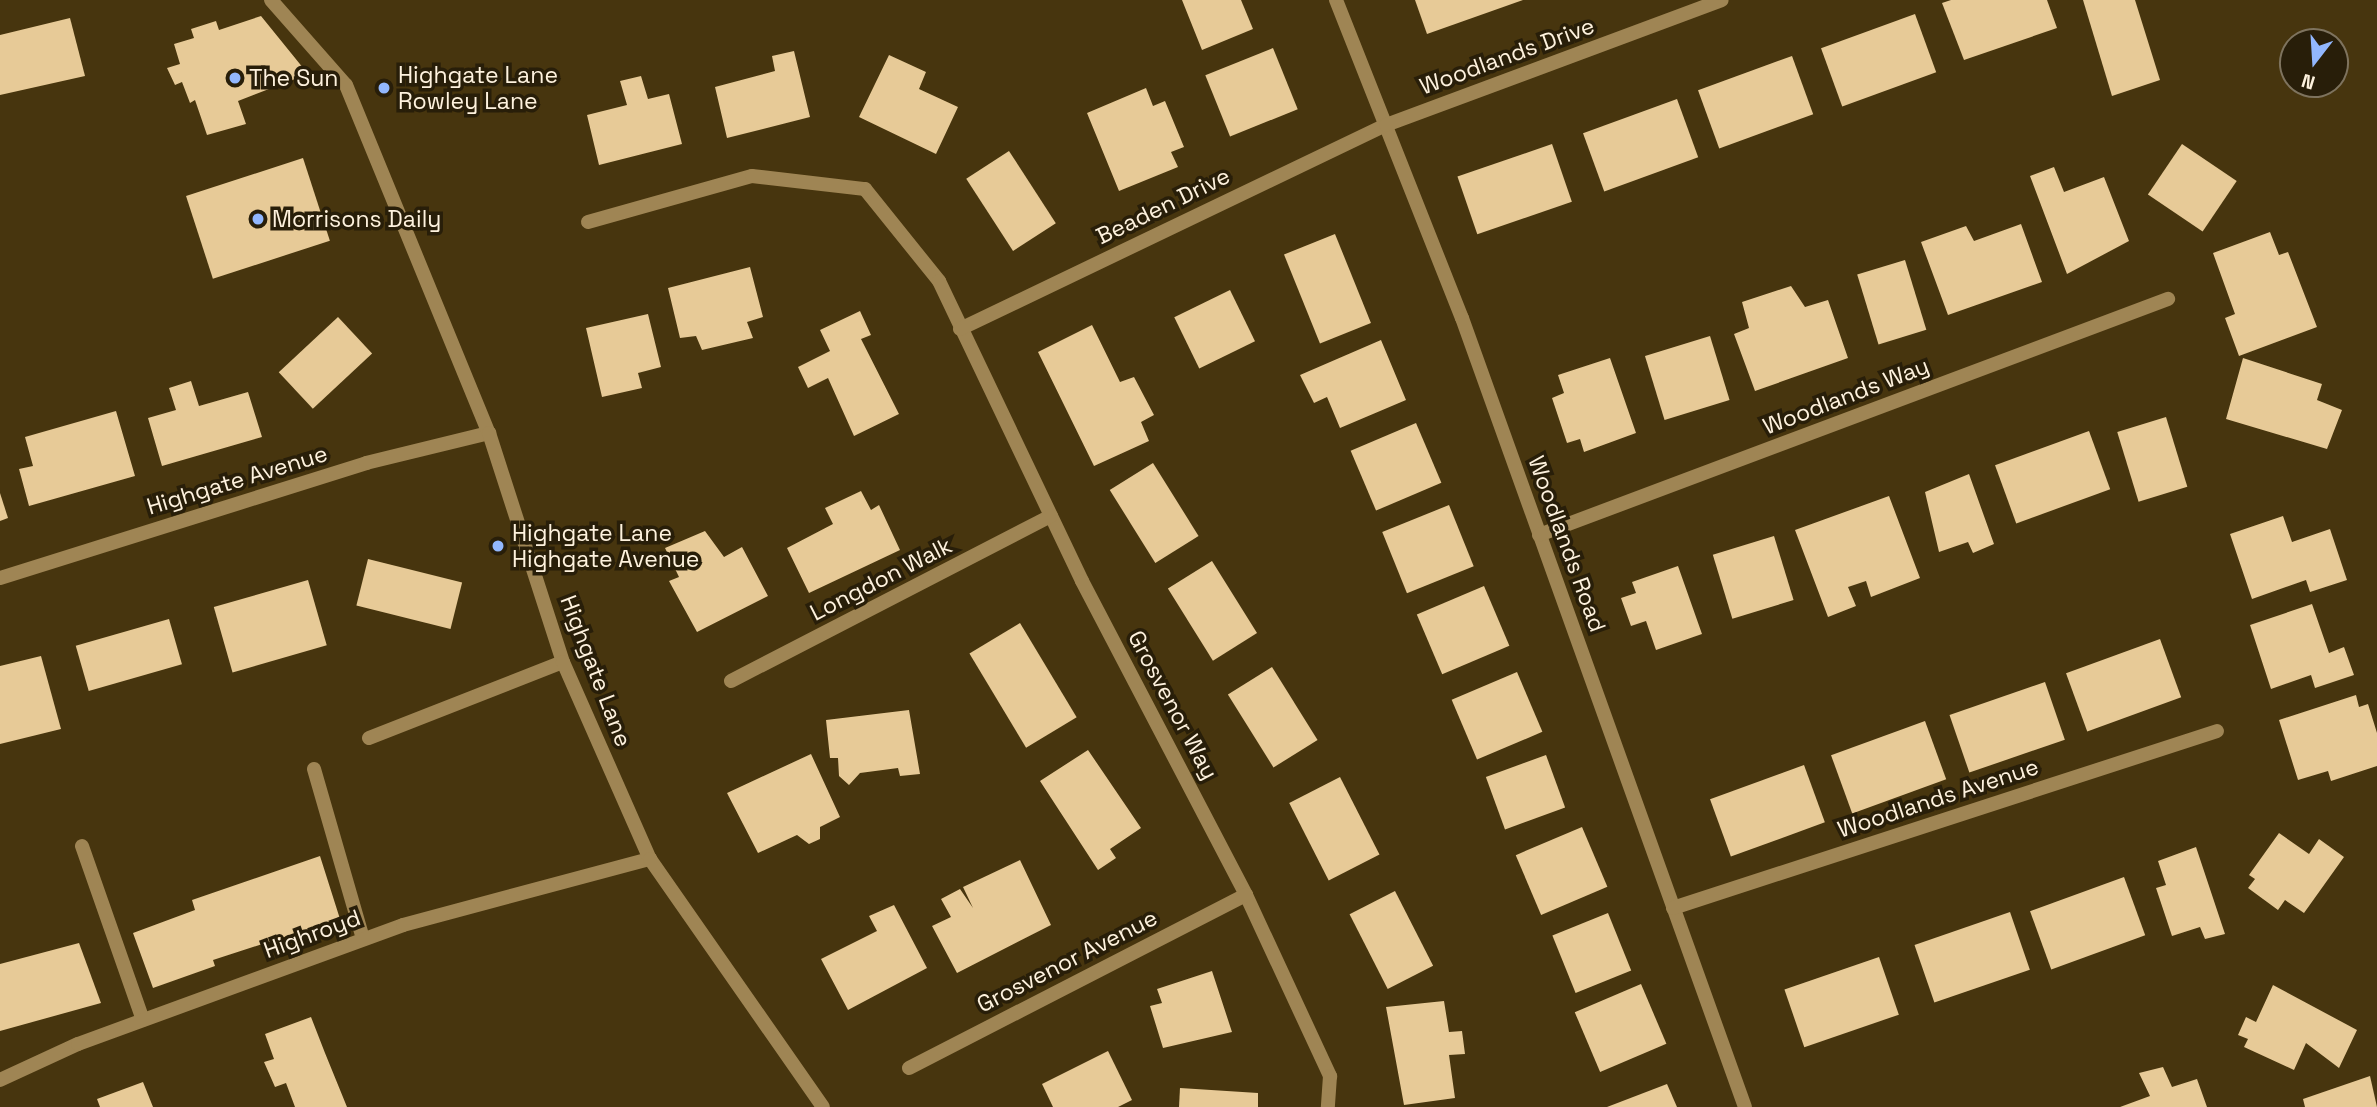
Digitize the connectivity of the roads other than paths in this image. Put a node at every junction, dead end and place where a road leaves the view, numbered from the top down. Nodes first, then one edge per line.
1 (271, 0) edge
2 (1336, 0) edge
3 (1722, 0) edge
4 (1386, 125) junction
5 (588, 222) dead end
6 (2168, 299) dead end
7 (960, 329) junction
8 (489, 433) junction
9 (1051, 516) junction
10 (1539, 535) junction
11 (0, 578) edge
12 (563, 662) junction
13 (731, 681) dead end
14 (2217, 731) dead end
15 (369, 738) dead end
16 (314, 769) dead end
17 (82, 846) dead end
18 (650, 859) junction
19 (1246, 895) junction
20 (1673, 908) junction
21 (363, 939) junction
22 (143, 1020) junction
23 (909, 1068) dead end
24 (0, 1080) edge
25 (823, 1107) edge
26 (1328, 1107) edge
27 (1745, 1107) edge

1 - 8 street, Highgate Lane
2 - 4 street, Woodlands Road
3 - 4 street, Woodlands Drive
4 - 7 street, Beaden Drive
4 - 10 street, Woodlands Road
5 - 7 street, Grosvenor Way
6 - 10 street, Woodlands Way
7 - 9 street, Grosvenor Way
8 - 11 street, Highgate Avenue
8 - 12 street, Highgate Lane
9 - 13 street, Longdon Walk
9 - 19 street, Grosvenor Way
10 - 20 street, Woodlands Road
12 - 15 street
12 - 18 street, Highgate Lane
14 - 20 street, Woodlands Avenue
16 - 21 street
17 - 22 street
18 - 21 street, Highroyd
18 - 25 street, Highgate Lane
19 - 23 street, Grosvenor Avenue
19 - 26 street, Grosvenor Way
20 - 27 street, Woodlands Road
21 - 22 street, Highroyd
22 - 24 street, Highroyd

